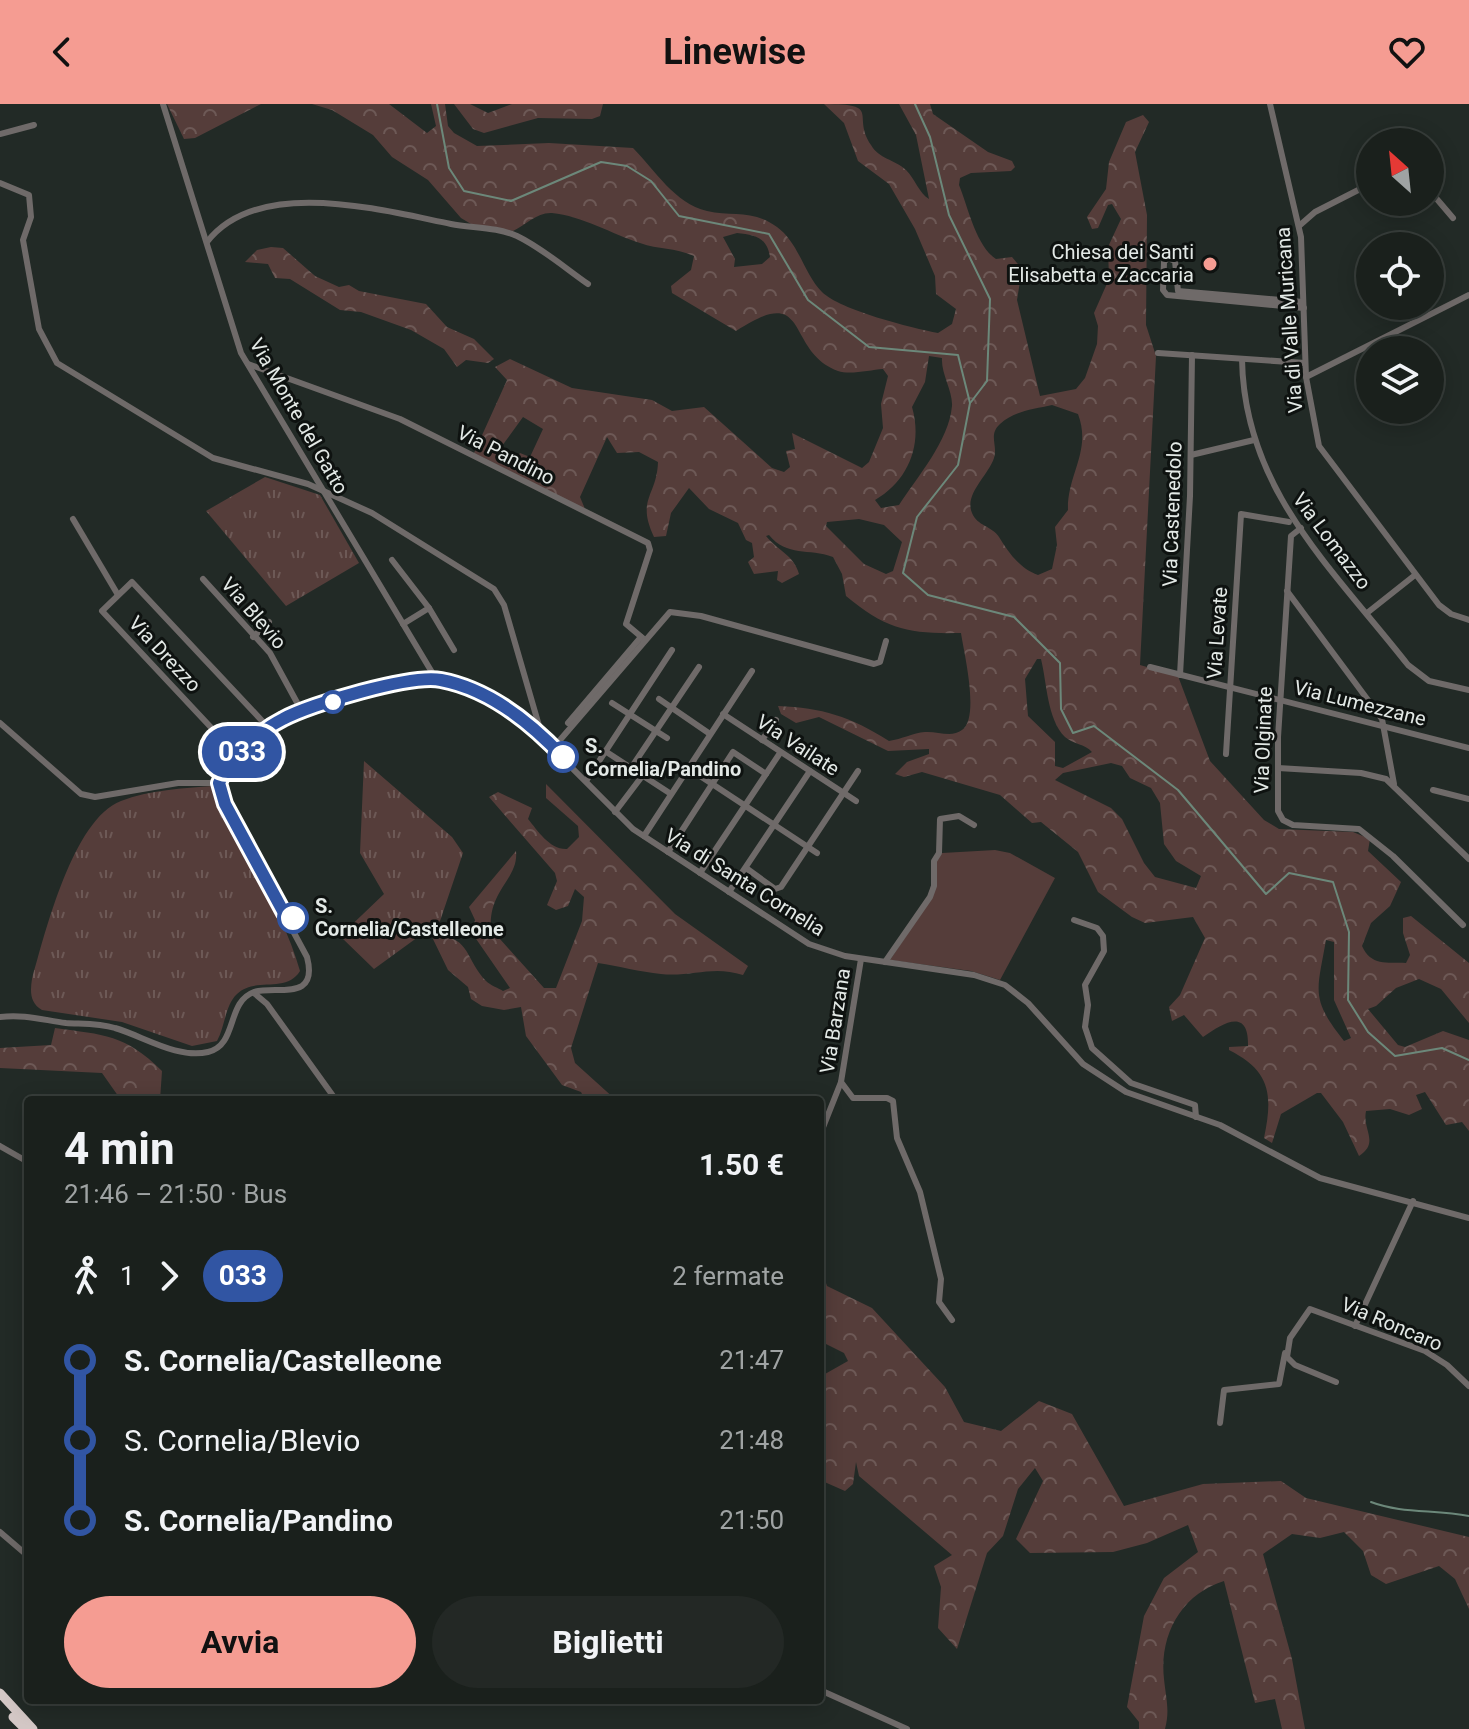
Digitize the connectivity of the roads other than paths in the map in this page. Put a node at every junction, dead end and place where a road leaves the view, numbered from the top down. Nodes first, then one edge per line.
1 (163, 104) edge
2 (1270, 104) edge
3 (34, 125) dead end
4 (0, 134) edge
5 (0, 183) edge
6 (1356, 191) edge
7 (1444, 207) edge
8 (1453, 218) dead end
9 (1299, 226) junction
10 (207, 242) junction
11 (588, 284) dead end
12 (1469, 295) edge
13 (1304, 305) junction
14 (1158, 353) dead end
15 (1192, 355) junction
16 (1242, 359) junction
17 (1305, 363) junction
18 (248, 364) junction
19 (1306, 377) junction
20 (1254, 440) junction
21 (1191, 455) junction
22 (323, 491) junction
23 (1280, 500) junction
24 (73, 519) dead end
25 (1289, 522) junction
26 (1301, 528) junction
27 (1291, 536) junction
28 (392, 560) dead end
29 (1415, 575) junction
30 (203, 579) dead end
31 (1287, 591) junction
32 (118, 595) junction
33 (429, 608) junction
34 (1367, 613) junction
35 (1469, 620) edge
36 (269, 622) dead end
37 (403, 624) junction
38 (253, 637) junction
39 (643, 639) junction
40 (886, 641) dead end
41 (454, 650) dead end
42 (672, 650) dead end
43 (699, 667) dead end
44 (1150, 667) dead end
45 (752, 671) dead end
46 (1180, 675) junction
47 (436, 679) junction
48 (1229, 687) junction
49 (1469, 690) edge
50 (659, 699) dead end
51 (1280, 699) junction
52 (612, 703) dead end
53 (672, 707) junction
54 (300, 709) junction
55 (630, 714) junction
56 (723, 714) junction
57 (776, 720) dead end
58 (0, 723) edge
59 (265, 724) junction
60 (1384, 725) junction
61 (656, 731) junction
62 (710, 734) junction
63 (542, 736) junction
64 (667, 738) dead end
65 (762, 740) junction
66 (552, 746) junction
67 (1469, 748) edge
68 (605, 751) junction
69 (234, 752) junction
70 (780, 753) junction
71 (1226, 754) dead end
72 (631, 768) junction
73 (688, 768) junction
74 (1278, 768) junction
75 (810, 771) junction
76 (858, 771) dead end
77 (766, 774) junction
78 (643, 775) junction
79 (586, 781) junction
80 (219, 783) junction
81 (1394, 784) junction
82 (714, 786) junction
83 (1433, 790) dead end
84 (843, 792) junction
85 (671, 794) junction
86 (1469, 799) edge
87 (856, 801) dead end
88 (745, 806) junction
89 (615, 812) junction
90 (775, 825) junction
91 (974, 825) dead end
92 (644, 836) junction
93 (807, 846) junction
94 (668, 852) junction
95 (817, 853) dead end
96 (1469, 859) edge
97 (746, 868) junction
98 (700, 873) junction
99 (729, 892) junction
100 (1074, 920) dead end
101 (1463, 925) dead end
102 (861, 959) junction
103 (885, 962) junction
104 (254, 993) junction
105 (0, 1017) edge
106 (841, 1082) junction
107 (333, 1096) edge
108 (1196, 1117) junction
109 (824, 1125) edge
110 (0, 1146) edge
111 (24, 1160) edge
112 (1413, 1201) junction
113 (1469, 1218) edge
114 (952, 1320) dead end
115 (1355, 1326) junction
116 (1287, 1348) junction
117 (1336, 1382) dead end
118 (1469, 1386) edge
119 (1220, 1423) dead end
120 (0, 1532) edge
121 (24, 1553) edge
122 (824, 1692) edge
123 (0, 1693) edge
124 (0, 1702) edge
125 (25, 1729) edge
126 (33, 1729) edge
127 (907, 1729) edge

1 - 10 street, Via Monte del Gatto
2 - 9 street, Via di Valle Muricana
3 - 4 street
5 - 22 street
6 - 9 street
7 - 8 street
9 - 13 street, Via di Valle Muricana
10 - 11 street
10 - 18 street, Via Monte del Gatto
12 - 19 street
13 - 13 street
13 - 17 street, Via di Valle Muricana
14 - 15 street
15 - 16 street
15 - 21 street, Via Castenedolo
16 - 17 street
16 - 20 street, Via Lomazzo
17 - 19 street, Via di Valle Muricana
18 - 22 street, Via Monte del Gatto
18 - 39 street, Via Pandino
19 - 29 street, Via di Valle Muricana
20 - 21 street
20 - 23 street, Via Lomazzo
21 - 46 street, Via Castenedolo
22 - 37 street, Via Monte del Gatto
22 - 63 street
23 - 25 street, Via Olginate
23 - 26 street, Via Lomazzo
24 - 32 street
25 - 27 street, Via Olginate
25 - 48 street, Via Levate
26 - 27 street
26 - 34 street, Via Lomazzo
27 - 31 street, Via Olginate
28 - 33 street
29 - 34 street
29 - 35 street, Via di Valle Muricana
30 - 38 street, Via Blevio
31 - 51 street, Via Olginate
31 - 60 street
32 - 59 street, Via Drezzo
32 - 69 street, Via Drezzo
33 - 37 street
33 - 41 street
34 - 49 street, Via Lomazzo
36 - 38 street
37 - 47 street, Via Monte del Gatto
38 - 54 street, Via Blevio
39 - 40 street
39 - 66 street
42 - 55 street
43 - 53 street
44 - 46 street, Via Lumezzane
45 - 56 street
46 - 48 street, Via Lumezzane
47 - 54 street, Via di Santa Cornelia
47 - 63 street, Via di Santa Cornelia
48 - 51 street, Via Lumezzane
48 - 71 street, Via Levate
50 - 53 street
51 - 60 street, Via Lumezzane
51 - 74 street, Via Olginate
52 - 55 street
53 - 61 street
53 - 62 street
54 - 59 street, Via di Santa Cornelia
54 - 80 street, Via di Santa Cornelia
55 - 61 street
55 - 68 street
56 - 62 street
56 - 65 street, Via Vailate
57 - 65 street
58 - 80 street
59 - 69 street, Via di Santa Cornelia
60 - 67 street, Via Lumezzane
60 - 81 street
61 - 64 street
61 - 72 street
62 - 73 street
63 - 66 street, Via di Santa Cornelia
65 - 70 street, Via Vailate
66 - 79 street, Via di Santa Cornelia
68 - 72 street
68 - 79 street
69 - 80 street, Via di Santa Cornelia
70 - 75 street, Via Vailate
70 - 77 street
72 - 78 street
73 - 82 street
73 - 85 street
74 - 81 street
74 - 101 street, Via Olginate
75 - 84 street, Via Vailate
75 - 90 street
76 - 84 street
77 - 82 street
77 - 88 street
78 - 85 street
78 - 89 street
79 - 89 street, Via di Santa Cornelia
80 - 104 street
81 - 96 street
82 - 88 street
82 - 94 street
83 - 86 street
84 - 87 street, Via Vailate
84 - 93 street
85 - 92 street
88 - 90 street
88 - 98 street
89 - 92 street, Via di Santa Cornelia
90 - 93 street
90 - 97 street
91 - 103 street
92 - 94 street, Via di Santa Cornelia
93 - 95 street
93 - 97 street
94 - 98 street, Via di Santa Cornelia
97 - 99 street
98 - 99 street, Via di Santa Cornelia
99 - 102 street, Via di Santa Cornelia
100 - 108 street
102 - 103 street, Via di Santa Cornelia
102 - 106 street, Via Barzana
103 - 108 street, Via di Santa Cornelia
104 - 105 street
104 - 107 street
106 - 109 street
106 - 114 street, Via Barzana
108 - 112 street, Via di Santa Cornelia
110 - 111 street
112 - 113 street, Via di Santa Cornelia
112 - 115 street
115 - 116 street, Via Roncaro
115 - 118 street, Via Roncaro
116 - 117 street
116 - 119 street
120 - 121 street
122 - 127 street
123 - 126 highway
124 - 125 highway

